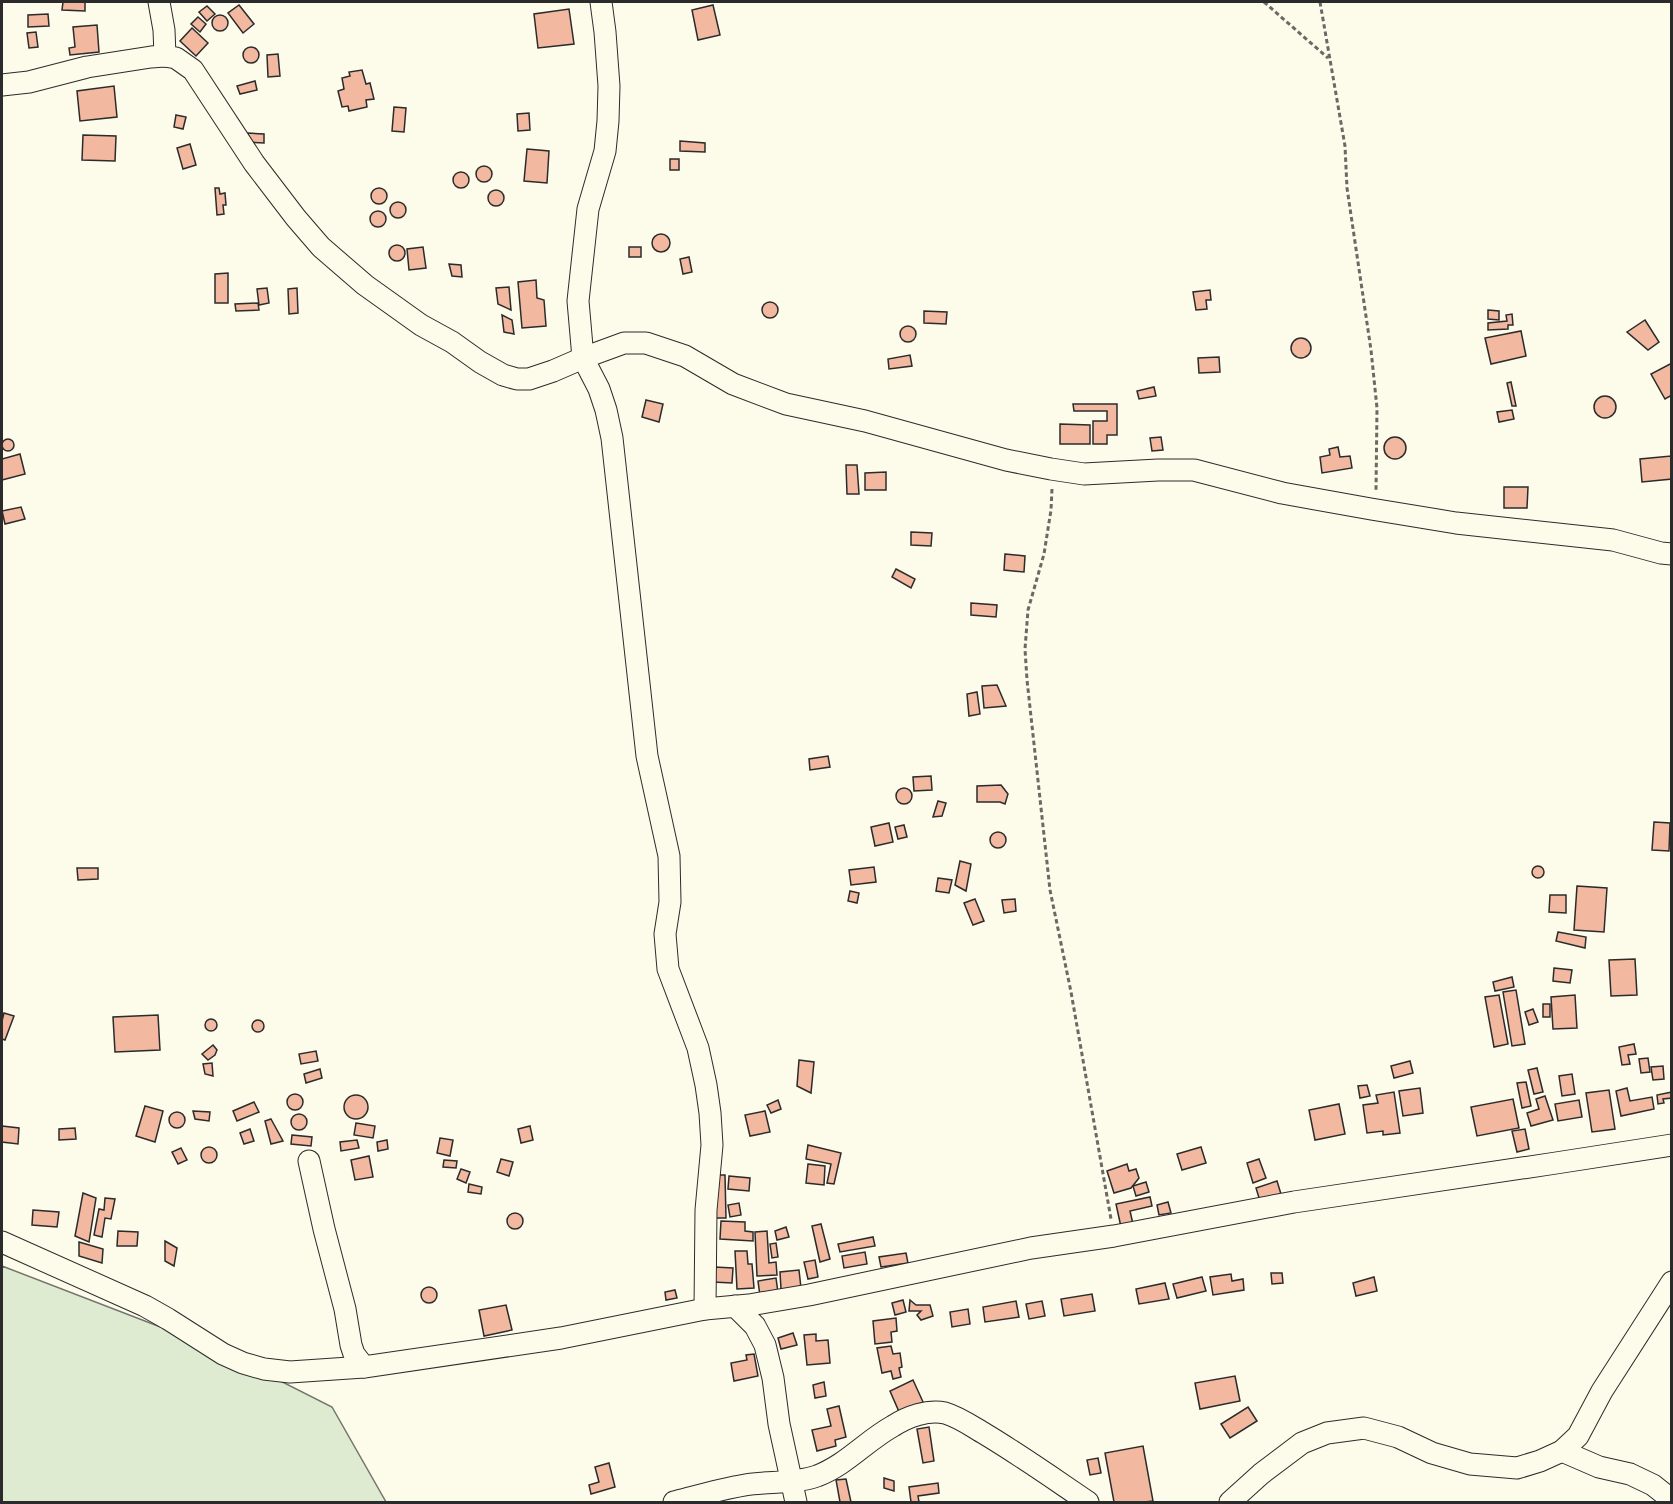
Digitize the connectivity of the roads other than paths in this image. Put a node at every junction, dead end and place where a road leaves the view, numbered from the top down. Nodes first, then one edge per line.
1 (159, 2) edge
2 (602, 2) edge
3 (165, 56) junction
4 (2, 85) edge
5 (583, 358) junction
6 (1671, 554) edge
7 (1671, 1145) edge
8 (309, 1161) dead end
9 (2, 1242) edge
10 (1671, 1282) edge
11 (735, 1306) junction
12 (705, 1309) junction
13 (364, 1367) junction
14 (1562, 1452) junction
15 (792, 1481) junction
16 (1671, 1500) edge
17 (674, 1503) edge
18 (796, 1503) edge
19 (1088, 1503) edge
20 (1230, 1503) edge

1 - 3 street
2 - 5 street
3 - 4 street
3 - 5 street
5 - 6 street
5 - 12 street
7 - 11 street
8 - 13 street
9 - 13 street
10 - 14 street
11 - 12 street
11 - 15 street
12 - 13 street
14 - 16 street
14 - 20 street
15 - 17 street
15 - 18 street
15 - 19 street

